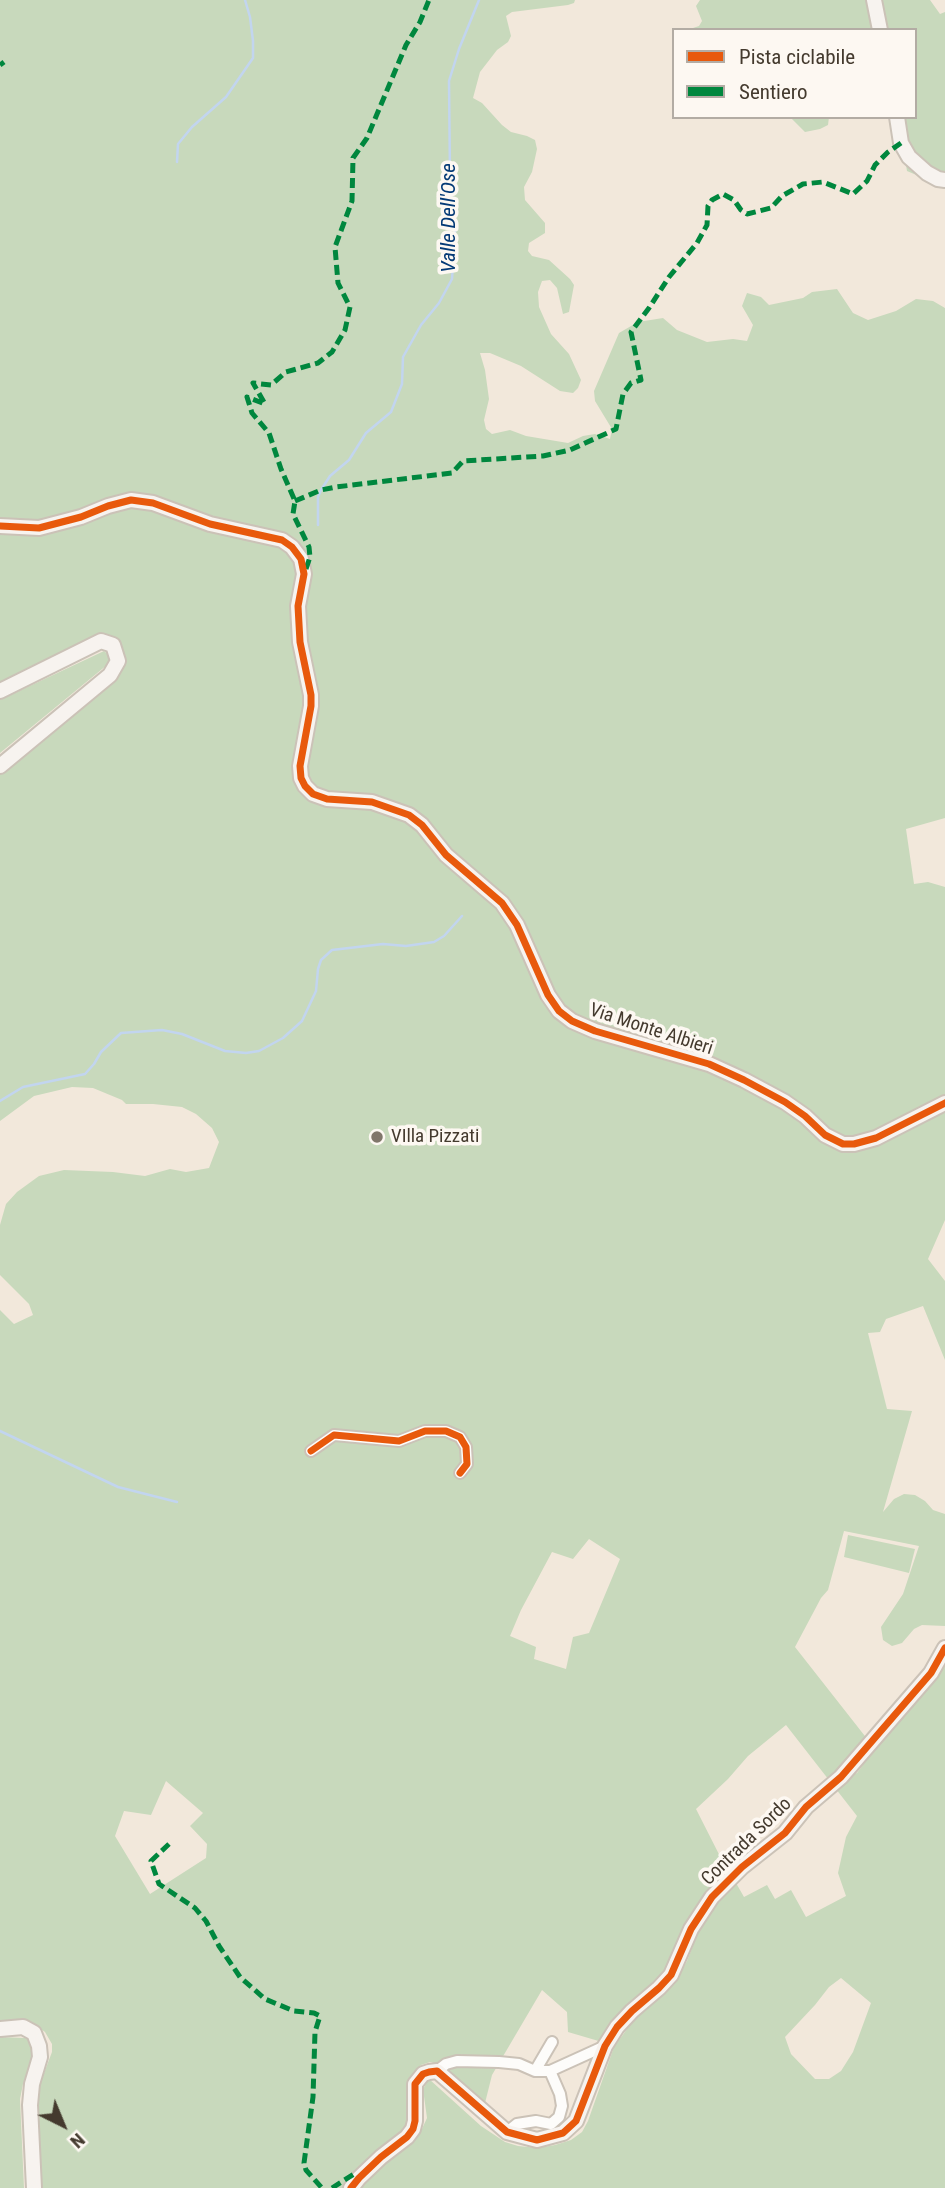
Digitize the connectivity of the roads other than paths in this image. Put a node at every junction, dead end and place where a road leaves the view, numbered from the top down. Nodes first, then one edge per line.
1 (874, 0) edge
2 (880, 28) edge
3 (897, 119) edge
4 (945, 180) edge
5 (0, 526) edge
6 (0, 691) edge
7 (0, 766) edge
8 (945, 1103) edge
9 (311, 1451) dead end
10 (460, 1473) dead end
11 (945, 1648) edge
12 (0, 2029) edge
13 (552, 2042) dead end
14 (605, 2046) junction
15 (437, 2071) junction
16 (535, 2071) junction
17 (550, 2071) junction
18 (507, 2132) junction
19 (34, 2188) edge
20 (351, 2188) edge

1 - 2 street
3 - 4 street
5 - 8 street, Via Monte Albieri
6 - 7 street
9 - 10 street
11 - 14 street, Contrada Sordo
12 - 19 street
13 - 16 street
14 - 17 street
14 - 18 street, Contrada Sordo
15 - 16 street
15 - 18 street, Contrada Sordo
15 - 20 street
16 - 17 street
17 - 18 street

